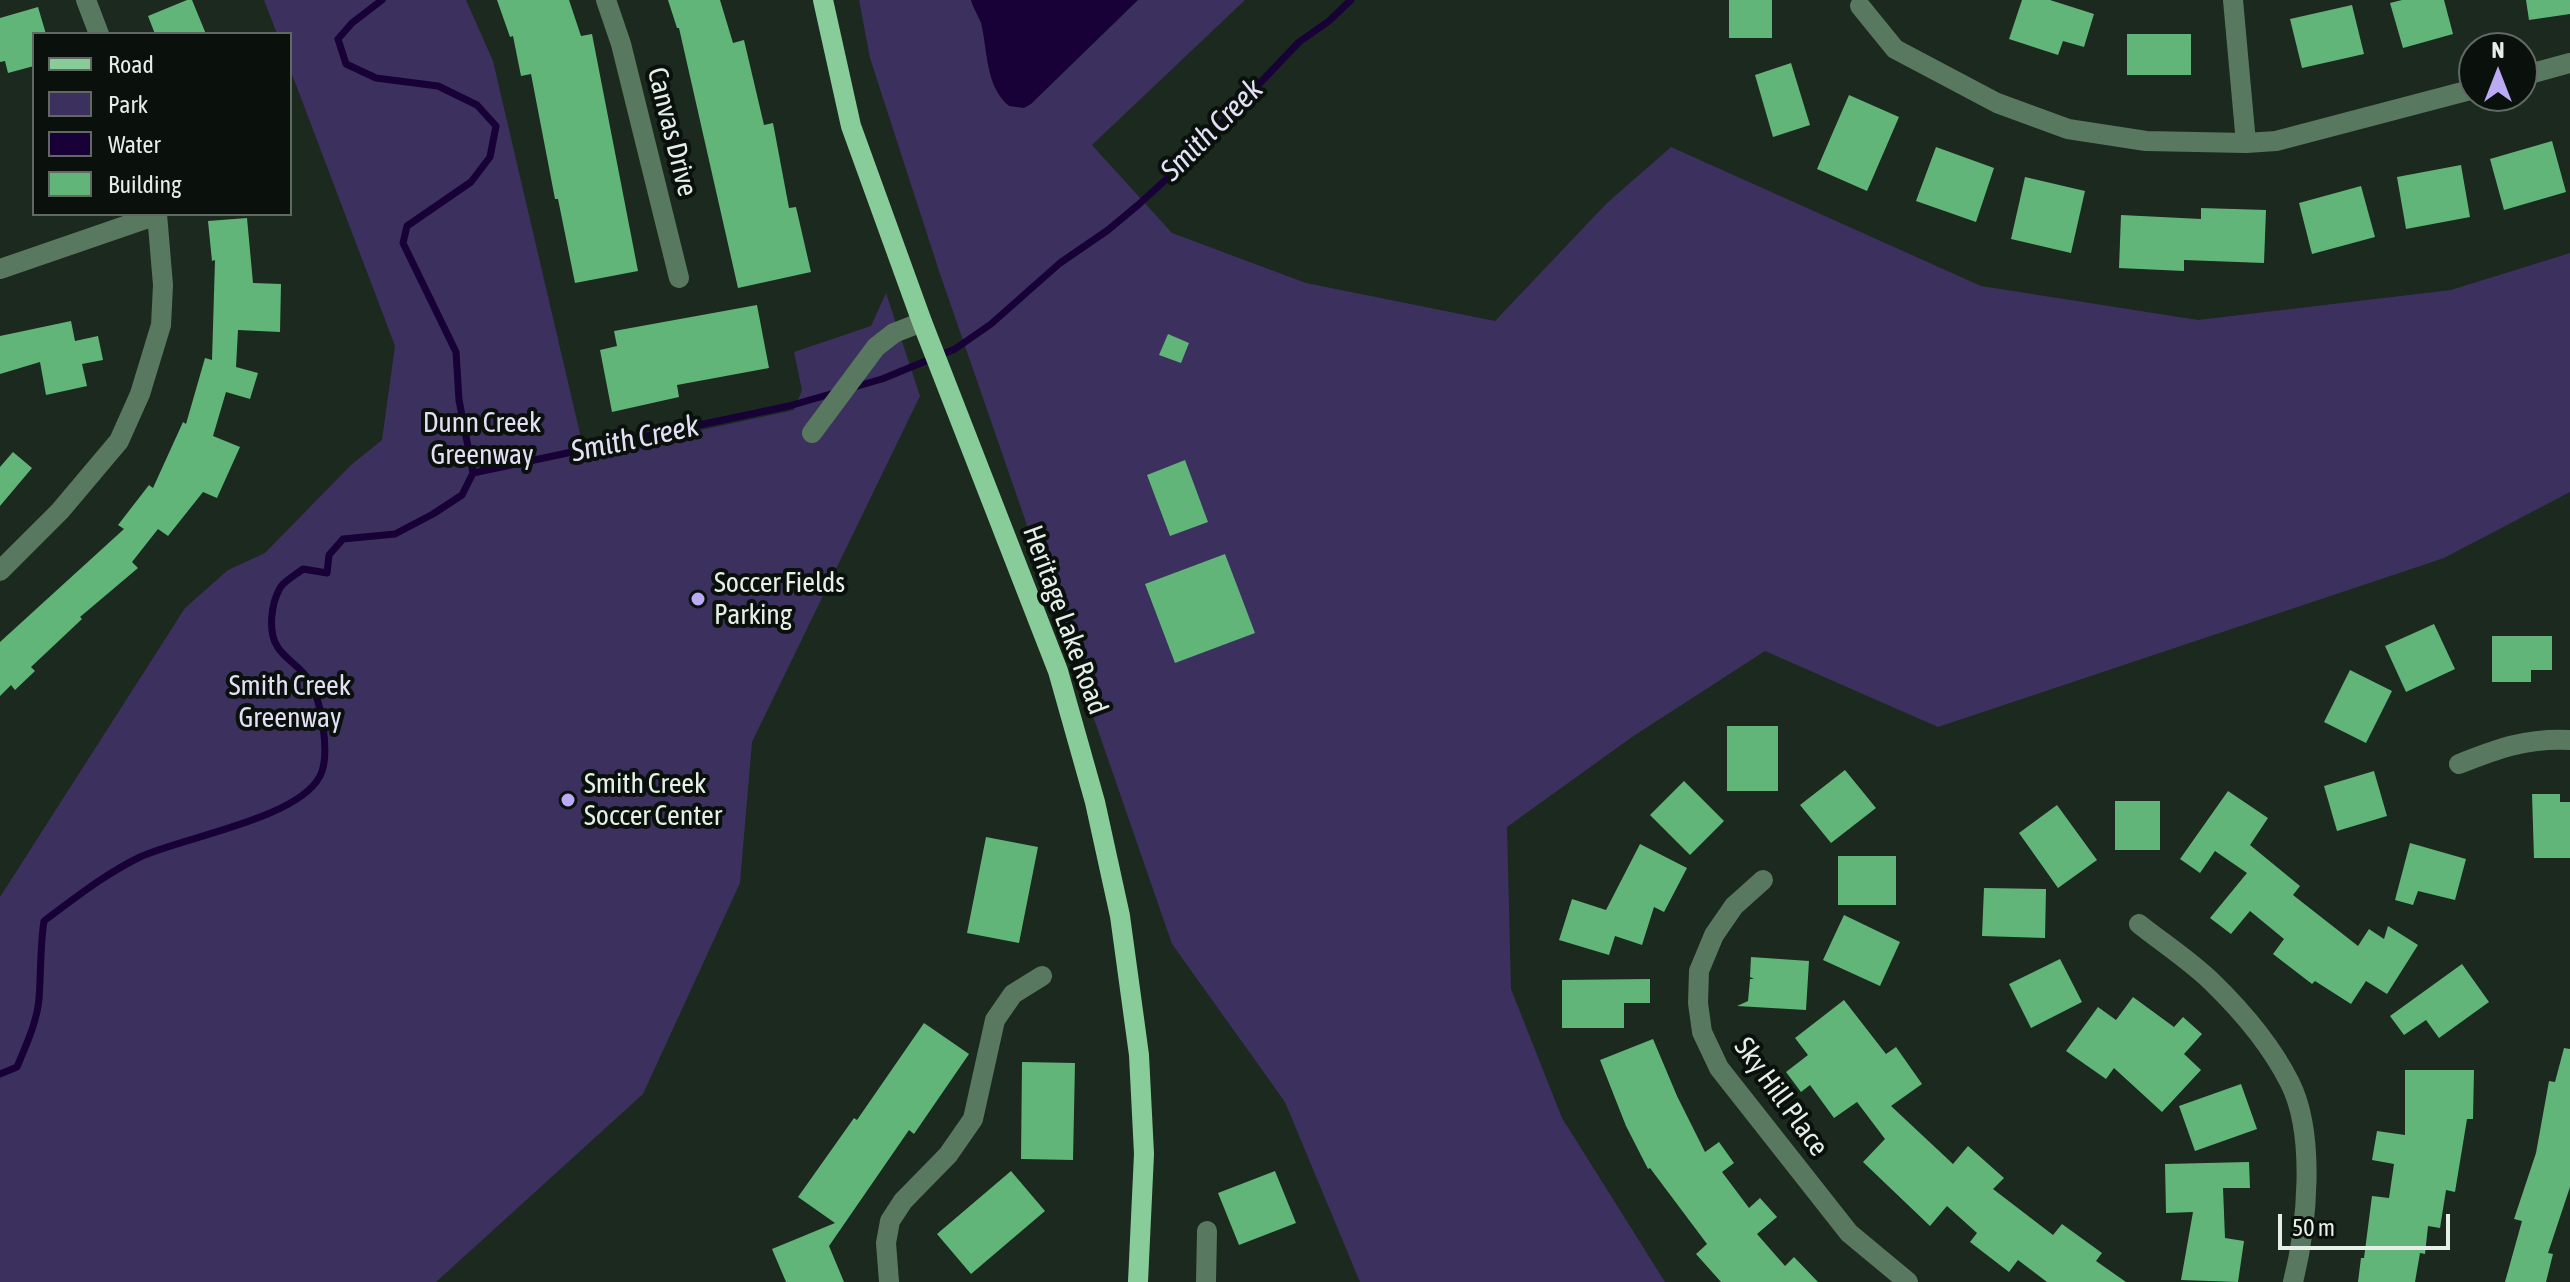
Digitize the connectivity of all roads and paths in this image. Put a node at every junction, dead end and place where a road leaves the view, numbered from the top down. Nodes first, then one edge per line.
1 (86, 0) edge
2 (606, 0) edge
3 (823, 0) edge
4 (2233, 0) edge
5 (1860, 6) dead end
6 (98, 32) edge
7 (2570, 63) edge
8 (2538, 72) edge
9 (2458, 93) edge
10 (2246, 143) junction
11 (154, 216) edge
12 (157, 216) edge
13 (0, 269) edge
14 (679, 278) dead end
15 (922, 322) junction
16 (812, 433) dead end
17 (0, 571) edge
18 (2570, 740) edge
19 (2459, 764) dead end
20 (1763, 880) dead end
21 (2139, 924) dead end
22 (1042, 976) dead end
23 (1207, 1231) dead end
24 (889, 1282) edge
25 (1138, 1282) edge
26 (1206, 1282) edge
27 (1908, 1282) edge
28 (2293, 1282) edge

1 - 6 street
2 - 14 street, Canvas Drive
3 - 15 main road, Heritage Lake Road
4 - 10 street
5 - 10 street
7 - 8 street
9 - 10 street
11 - 13 street
12 - 17 street
15 - 16 street
15 - 25 main road, Heritage Lake Road
18 - 19 street
20 - 27 street, Sky Hill Place
21 - 28 street
22 - 24 street
23 - 26 street

